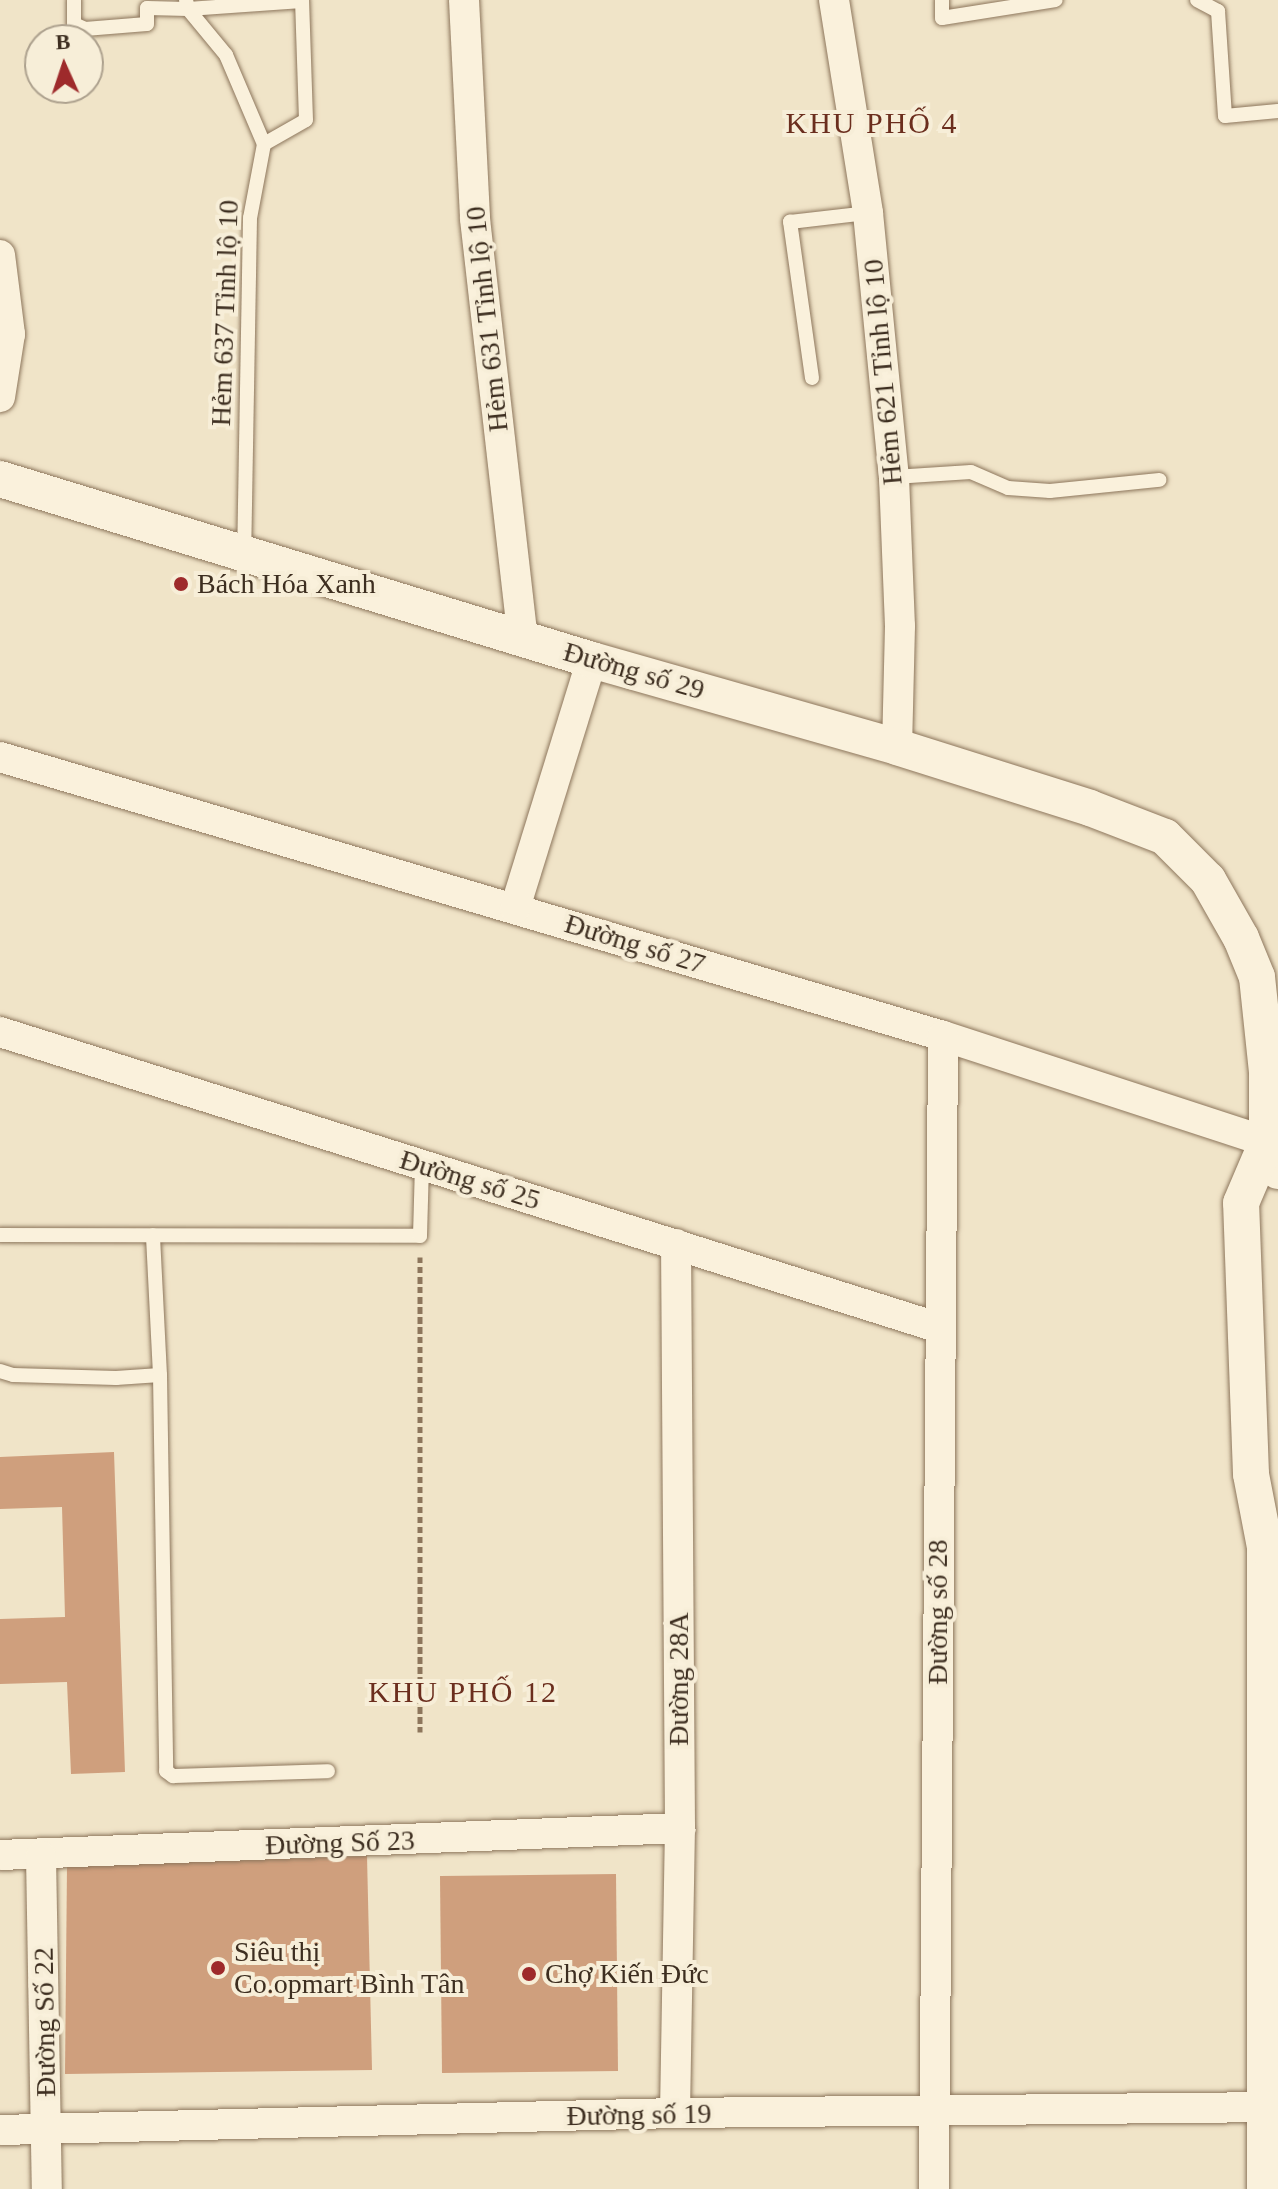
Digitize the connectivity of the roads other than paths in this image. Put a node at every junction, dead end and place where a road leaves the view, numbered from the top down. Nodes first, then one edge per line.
1 (74, 0) edge
2 (302, 0) edge
3 (464, 0) edge
4 (834, 0) edge
5 (942, 0) edge
6 (1056, 0) edge
7 (1197, 0) edge
8 (187, 5) edge
9 (1278, 111) edge
10 (264, 144) junction
11 (868, 213) junction
12 (0, 255) edge
13 (812, 378) dead end
14 (0, 397) edge
15 (894, 477) junction
16 (0, 479) edge
17 (1159, 480) dead end
18 (244, 555) junction
19 (523, 638) junction
20 (592, 660) junction
21 (897, 747) junction
22 (0, 757) edge
23 (515, 908) junction
24 (0, 1032) edge
25 (943, 1036) junction
26 (1274, 1068) edge
27 (1272, 1156) edge
28 (422, 1165) junction
29 (0, 1235) edge
30 (153, 1235) junction
31 (676, 1244) junction
32 (940, 1328) junction
33 (0, 1371) edge
34 (160, 1375) junction
35 (1265, 1476) edge
36 (328, 1771) dead end
37 (680, 1828) junction
38 (0, 1855) edge
39 (41, 1856) junction
40 (1271, 2106) edge
41 (935, 2111) junction
42 (675, 2113) junction
43 (47, 2128) junction
44 (0, 2130) edge
45 (47, 2189) edge
46 (934, 2189) edge
47 (1265, 2189) edge

1 - 8 lane
2 - 8 lane
2 - 10 lane
3 - 19 street, Hẻm 631 Tỉnh lộ 10
4 - 11 street, Hẻm 621 Tỉnh lộ 10
5 - 6 lane
7 - 9 lane
8 - 10 lane
10 - 18 lane, Hẻm 637 Tỉnh lộ 10
11 - 13 lane
11 - 15 street, Hẻm 621 Tỉnh lộ 10
12 - 14 street
15 - 17 lane
15 - 21 street, Hẻm 621 Tỉnh lộ 10
16 - 18 street, Đường số 29
18 - 19 street, Đường số 29
19 - 20 street, Đường số 29
20 - 21 street, Đường số 29
20 - 23 street
21 - 26 street, Đường số 29
22 - 23 street, Đường số 27
23 - 25 street, Đường số 27
24 - 28 street, Đường số 25
25 - 27 street, Đường số 27
25 - 32 street, Đường số 28
26 - 27 street, Đường số 29
27 - 35 street
28 - 30 lane
28 - 31 street, Đường số 25
29 - 30 lane
30 - 34 lane
31 - 32 street, Đường số 25
31 - 37 street, Đường 28A
32 - 41 street, Đường số 28
33 - 34 lane
34 - 36 lane
35 - 40 street
37 - 39 street, Đường Số 23
37 - 42 street, Đường 28A
38 - 39 street, Đường Số 23
39 - 43 street, Đường Số 22
40 - 41 street, Đường số 19
40 - 47 street
41 - 42 street, Đường số 19
41 - 46 street, Đường số 28
42 - 43 street, Đường số 19
43 - 44 street, Đường số 19
43 - 45 street, Đường Số 22

